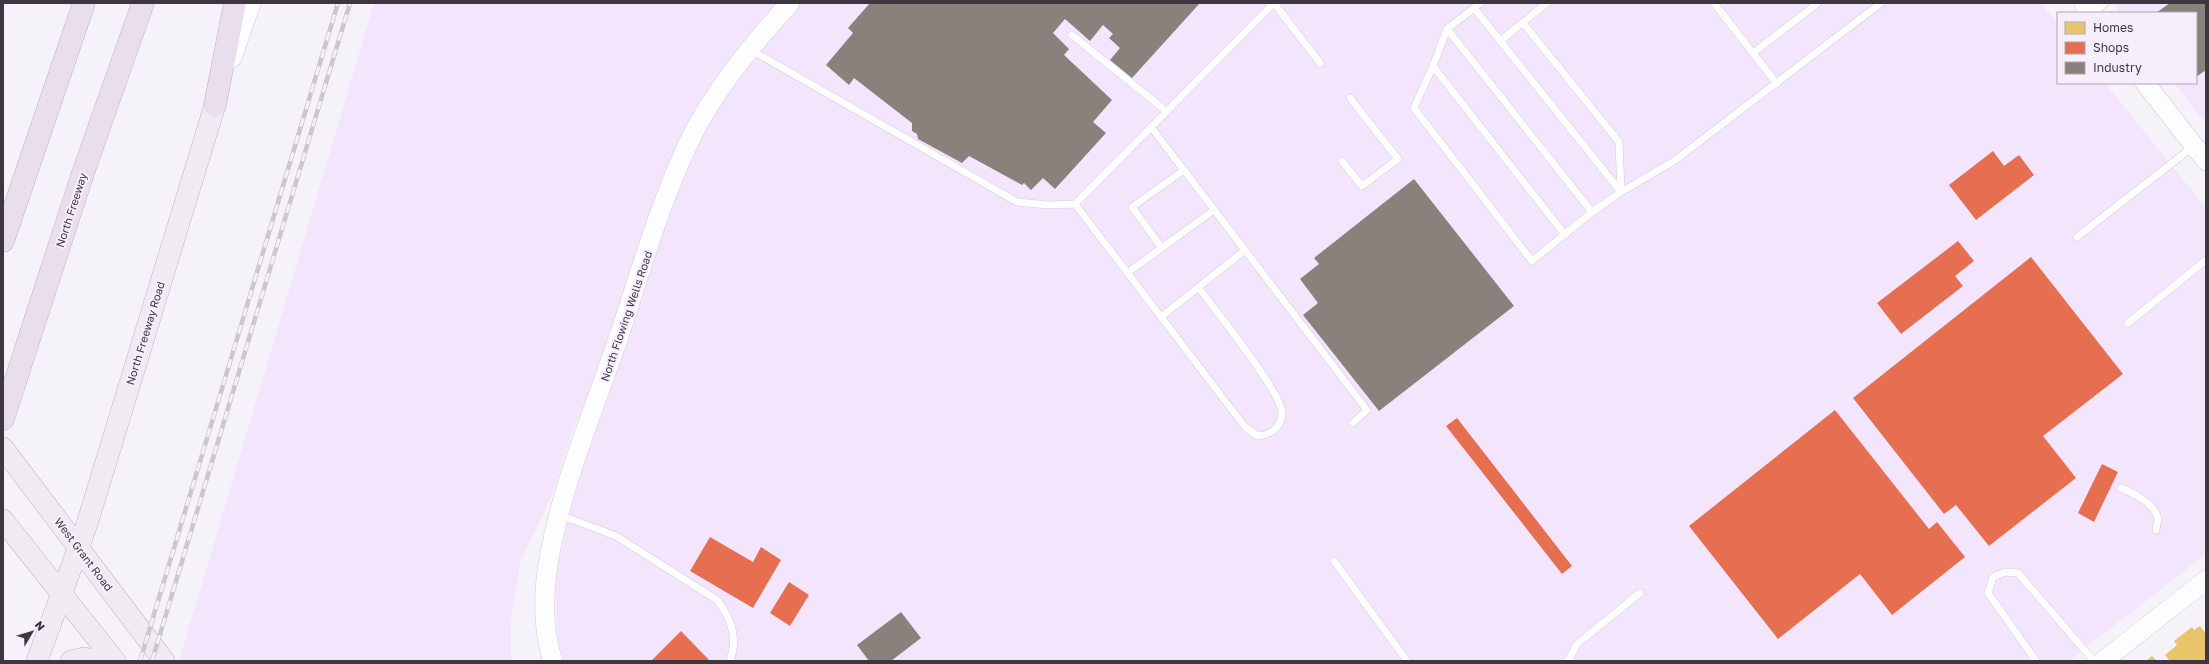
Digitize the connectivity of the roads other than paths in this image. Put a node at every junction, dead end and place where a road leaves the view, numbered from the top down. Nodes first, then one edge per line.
1 (84, 3) edge
2 (143, 3) edge
3 (235, 3) edge
4 (251, 3) edge
5 (790, 3) edge
6 (1274, 3) edge
7 (1480, 3) edge
8 (1547, 3) edge
9 (1714, 3) edge
10 (1818, 3) edge
11 (1881, 3) edge
12 (2084, 3) edge
13 (2106, 3) edge
14 (1474, 8) junction
15 (2092, 12) edge
16 (2094, 12) edge
17 (1523, 23) junction
18 (1447, 29) junction
19 (1072, 35) dead end
20 (1500, 41) junction
21 (749, 49) junction
22 (1753, 53) junction
23 (1320, 63) dead end
24 (1433, 66) junction
25 (1777, 84) junction
26 (2146, 84) edge
27 (1350, 98) dead end
28 (216, 104) junction
29 (1166, 112) junction
30 (1151, 127) junction
31 (2194, 146) junction
32 (1342, 161) dead end
33 (2206, 161) edge
34 (1184, 170) junction
35 (1621, 192) junction
36 (1075, 204) junction
37 (1214, 210) junction
38 (1592, 212) junction
39 (1565, 235) junction
40 (2077, 236) dead end
41 (3, 241) edge
42 (1162, 248) junction
43 (1245, 250) junction
44 (2206, 260) edge
45 (1127, 273) junction
46 (1198, 287) junction
47 (1161, 317) junction
48 (2128, 323) dead end
49 (5, 411) edge
50 (1353, 423) dead end
51 (3, 448) edge
52 (2121, 488) dead end
53 (558, 514) junction
54 (3, 520) edge
55 (2156, 530) dead end
56 (78, 547) junction
57 (1334, 561) dead end
58 (2206, 580) edge
59 (1640, 593) dead end
60 (61, 594) junction
61 (37, 661) edge
62 (71, 661) edge
63 (103, 661) edge
64 (115, 661) edge
65 (164, 661) edge
66 (553, 661) edge
67 (730, 661) edge
68 (1407, 661) edge
69 (1568, 661) edge
70 (2036, 661) edge
71 (2094, 661) edge
72 (2103, 661) edge

1 - 41 highway
2 - 49 highway, North Freeway
3 - 28 highway
4 - 28 street, North Freeway Road
5 - 21 street, North Flowing Wells Road
6 - 23 lane
6 - 29 lane
7 - 14 lane
8 - 17 lane
9 - 22 lane
10 - 22 lane
11 - 25 lane
12 - 15 street
13 - 16 lane
14 - 18 lane
14 - 20 lane
17 - 20 lane
17 - 35 lane
18 - 24 lane
18 - 38 lane
19 - 29 lane
20 - 35 lane
21 - 36 lane
21 - 53 street, North Flowing Wells Road
22 - 25 lane
24 - 39 lane
24 - 39 lane
25 - 35 lane
26 - 31 street
27 - 32 lane
28 - 56 main road, North Freeway Road
29 - 30 lane
30 - 34 lane
30 - 36 lane
31 - 33 street
31 - 40 lane
34 - 37 lane
34 - 42 lane
35 - 38 lane
36 - 45 lane
37 - 42 lane
37 - 43 lane
38 - 39 lane
42 - 45 lane
43 - 46 lane
43 - 50 lane
44 - 48 lane
45 - 47 lane
46 - 47 lane
46 - 47 lane
51 - 56 main road, West Grant Road
52 - 55 lane
53 - 66 street, North Flowing Wells Road
53 - 67 lane
54 - 60 main road
56 - 60 main road, North Freeway Road
56 - 65 main road, West Grant Road
57 - 68 lane
58 - 72 street
59 - 69 lane
60 - 61 main road, North Freeway Road
60 - 64 main road
62 - 63 main road
70 - 71 lane

